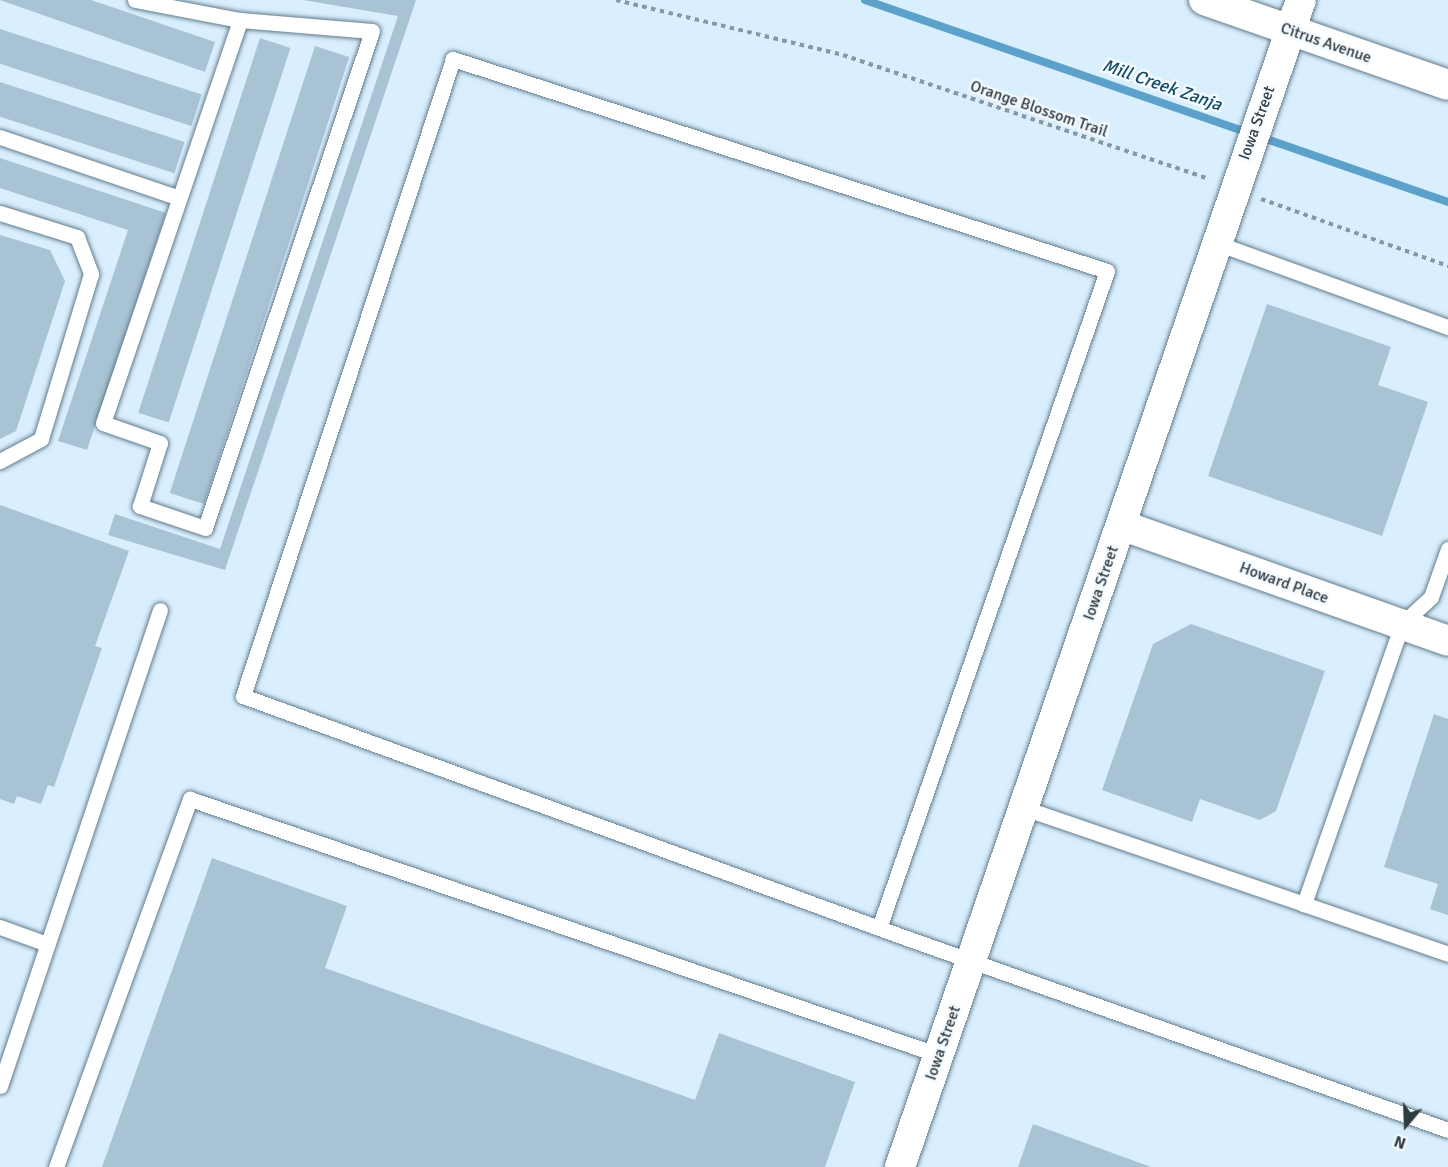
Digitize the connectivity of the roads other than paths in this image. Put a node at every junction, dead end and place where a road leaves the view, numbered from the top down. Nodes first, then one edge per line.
1 (135, 0) edge
2 (1204, 0) edge
3 (1301, 0) edge
4 (240, 20) junction
5 (1291, 30) junction
6 (1448, 85) edge
7 (0, 137) edge
8 (176, 197) junction
9 (0, 213) edge
10 (1214, 242) junction
11 (1448, 327) edge
12 (0, 461) edge
13 (1121, 525) junction
14 (1448, 549) edge
15 (160, 610) dead end
16 (1402, 624) junction
17 (1448, 641) edge
18 (1024, 808) junction
19 (1304, 904) junction
20 (0, 927) edge
21 (879, 928) junction
22 (47, 944) junction
23 (1448, 954) edge
24 (972, 960) junction
25 (939, 1055) junction
26 (0, 1086) edge
27 (1448, 1130) edge
28 (56, 1167) edge
29 (900, 1167) edge

1 - 4 lane
2 - 5 street, Citrus Avenue
3 - 5 street, Iowa Street
4 - 8 lane
4 - 8 lane
5 - 6 street, Citrus Avenue
5 - 10 street, Iowa Street
7 - 8 lane
9 - 12 lane
10 - 11 lane
10 - 13 street, Iowa Street
13 - 16 street, Howard Place
13 - 18 street, Iowa Street
14 - 16 lane
15 - 22 lane
16 - 17 street, Howard Place
16 - 19 lane
18 - 19 lane
18 - 24 street, Iowa Street
19 - 23 lane
20 - 22 lane
21 - 21 lane
21 - 24 lane
22 - 26 lane
24 - 25 street, Iowa Street
24 - 27 lane
25 - 28 lane
25 - 29 street, Iowa Street

